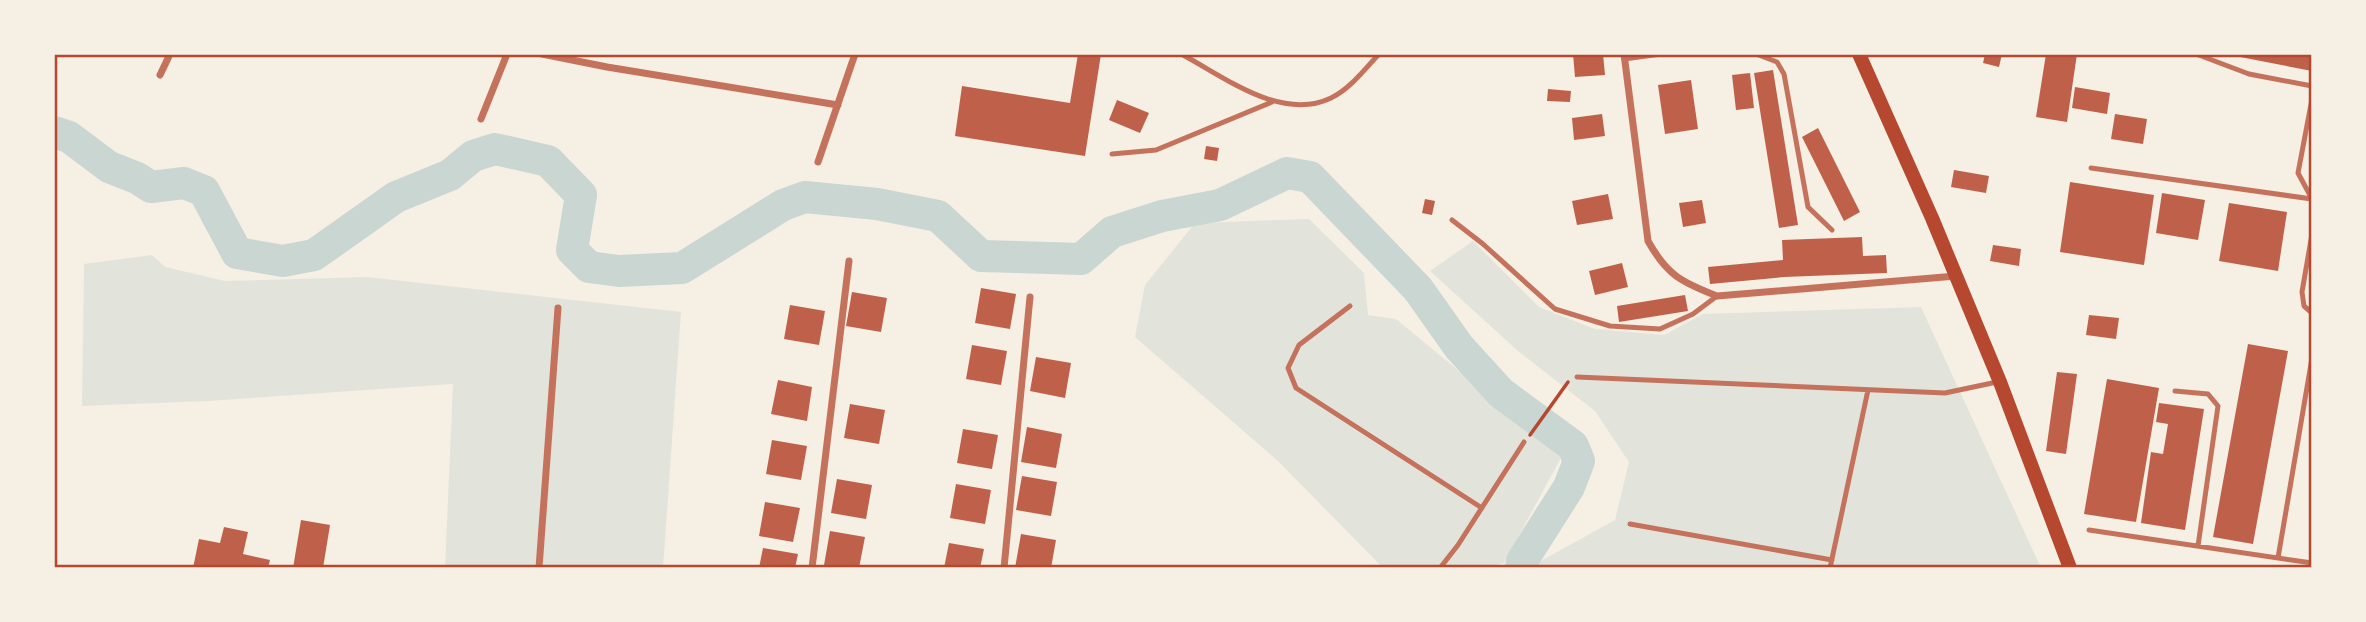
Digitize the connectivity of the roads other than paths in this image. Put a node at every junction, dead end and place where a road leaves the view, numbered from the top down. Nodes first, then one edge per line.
1 (170, 54) edge
2 (507, 54) edge
3 (542, 54) edge
4 (855, 54) edge
5 (1181, 54) edge
6 (1379, 54) edge
7 (1661, 54) edge
8 (1756, 54) edge
9 (1859, 54) edge
10 (2196, 54) edge
11 (1624, 57) edge
12 (160, 75) dead end
13 (2312, 86) edge
14 (2312, 99) edge
15 (1272, 102) junction
16 (838, 105) junction
17 (481, 119) dead end
18 (1112, 154) dead end
19 (818, 162) dead end
20 (2091, 168) dead end
21 (2312, 199) edge
22 (1452, 220) dead end
23 (1832, 230) dead end
24 (2312, 234) edge
25 (849, 261) dead end
26 (1956, 276) junction
27 (1717, 296) junction
28 (1030, 297) dead end
29 (1350, 306) dead end
30 (558, 308) dead end
31 (2312, 313) edge
32 (2312, 358) edge
33 (1577, 377) road end
34 (2000, 382) junction
35 (1868, 390) junction
36 (2175, 391) dead end
37 (1524, 442) dead end
38 (1482, 508) junction
39 (1630, 524) dead end
40 (2089, 530) dead end
41 (2198, 546) junction
42 (2278, 558) junction
43 (1832, 560) junction
44 (2312, 564) edge
45 (539, 568) edge
46 (812, 568) edge
47 (1004, 568) edge
48 (1440, 568) edge
49 (1830, 568) edge
50 (2070, 568) edge

1 - 12 street
2 - 17 street
3 - 16 street
4 - 16 street
5 - 15 lane
6 - 15 lane
7 - 11 lane
8 - 23 lane
9 - 26 main road
10 - 13 lane
11 - 27 street
14 - 21 lane
15 - 18 lane
16 - 19 street
20 - 21 lane
22 - 27 lane
24 - 31 lane
25 - 46 street
26 - 27 street
26 - 34 main road
28 - 47 street
29 - 38 lane
30 - 45 street
32 - 42 lane
33 - 35 lane
34 - 35 lane
34 - 50 main road
35 - 43 lane
36 - 41 lane
37 - 38 lane
38 - 48 lane
39 - 43 lane
40 - 41 lane
41 - 42 lane
42 - 44 lane
43 - 49 lane

